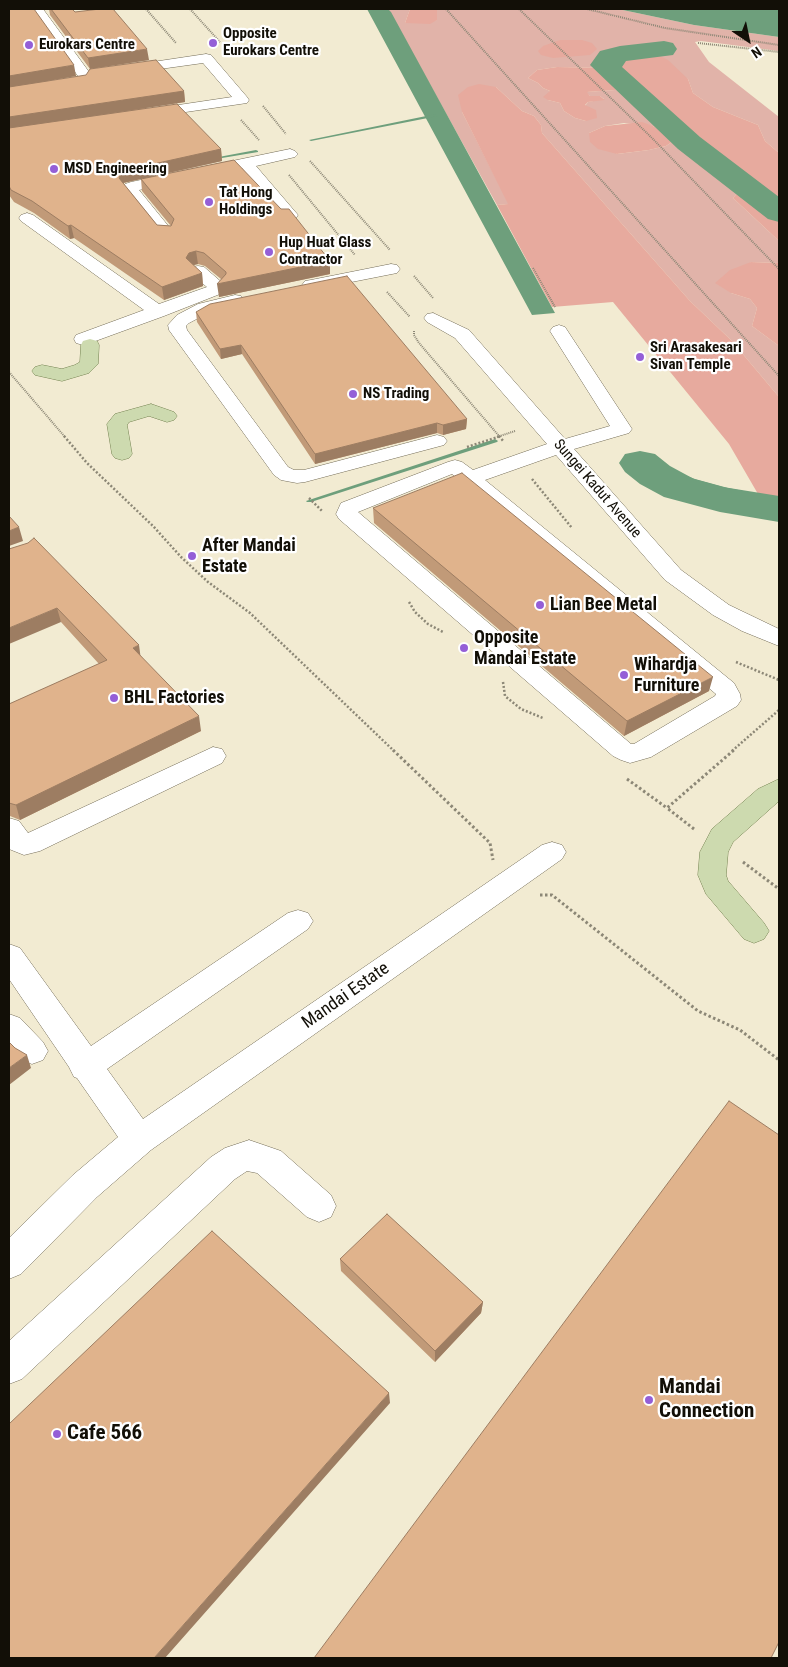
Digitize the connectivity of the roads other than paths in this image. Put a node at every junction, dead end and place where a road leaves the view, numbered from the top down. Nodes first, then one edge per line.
1 (37, 9) edge
2 (114, 71) edge
3 (73, 84) edge
4 (127, 117) edge
5 (290, 154) dead end
6 (246, 163) junction
7 (290, 216) edge
8 (27, 218) edge
9 (166, 233) edge
10 (391, 270) dead end
11 (198, 271) edge
12 (296, 288) edge
13 (250, 297) edge
14 (158, 312) junction
15 (423, 320) road end
16 (559, 331) dead end
17 (86, 342) joint
18 (42, 371) dead end
19 (167, 416) dead end
20 (436, 441) dead end
21 (559, 447) junction
22 (122, 454) dead end
23 (472, 478) junction
24 (779, 638) edge
25 (213, 756) dead end
26 (779, 789) edge
27 (9, 828) edge
28 (552, 852) dead end
29 (298, 921) dead end
30 (754, 931) dead end
31 (9, 956) edge
32 (9, 1027) edge
33 (32, 1051) dead end
34 (85, 1066) junction
35 (139, 1140) junction
36 (319, 1206) dead end
37 (9, 1262) edge
38 (9, 1366) edge

1 - 3 street
2 - 4 street
5 - 6 street
6 - 7 street
6 - 9 street
8 - 14 street
10 - 12 street
11 - 14 street
13 - 20 street
14 - 17 street
15 - 21 street, Sungei Kadut Avenue
16 - 21 street
17 - 18 main road
19 - 22 main road
21 - 23 street
21 - 24 street, Sungei Kadut Avenue
23 - 23 street
25 - 27 street
26 - 30 main road
28 - 35 street, Mandai Estate
29 - 34 street
31 - 34 street
32 - 33 street
34 - 35 street
35 - 37 street, Mandai Estate
36 - 38 street

